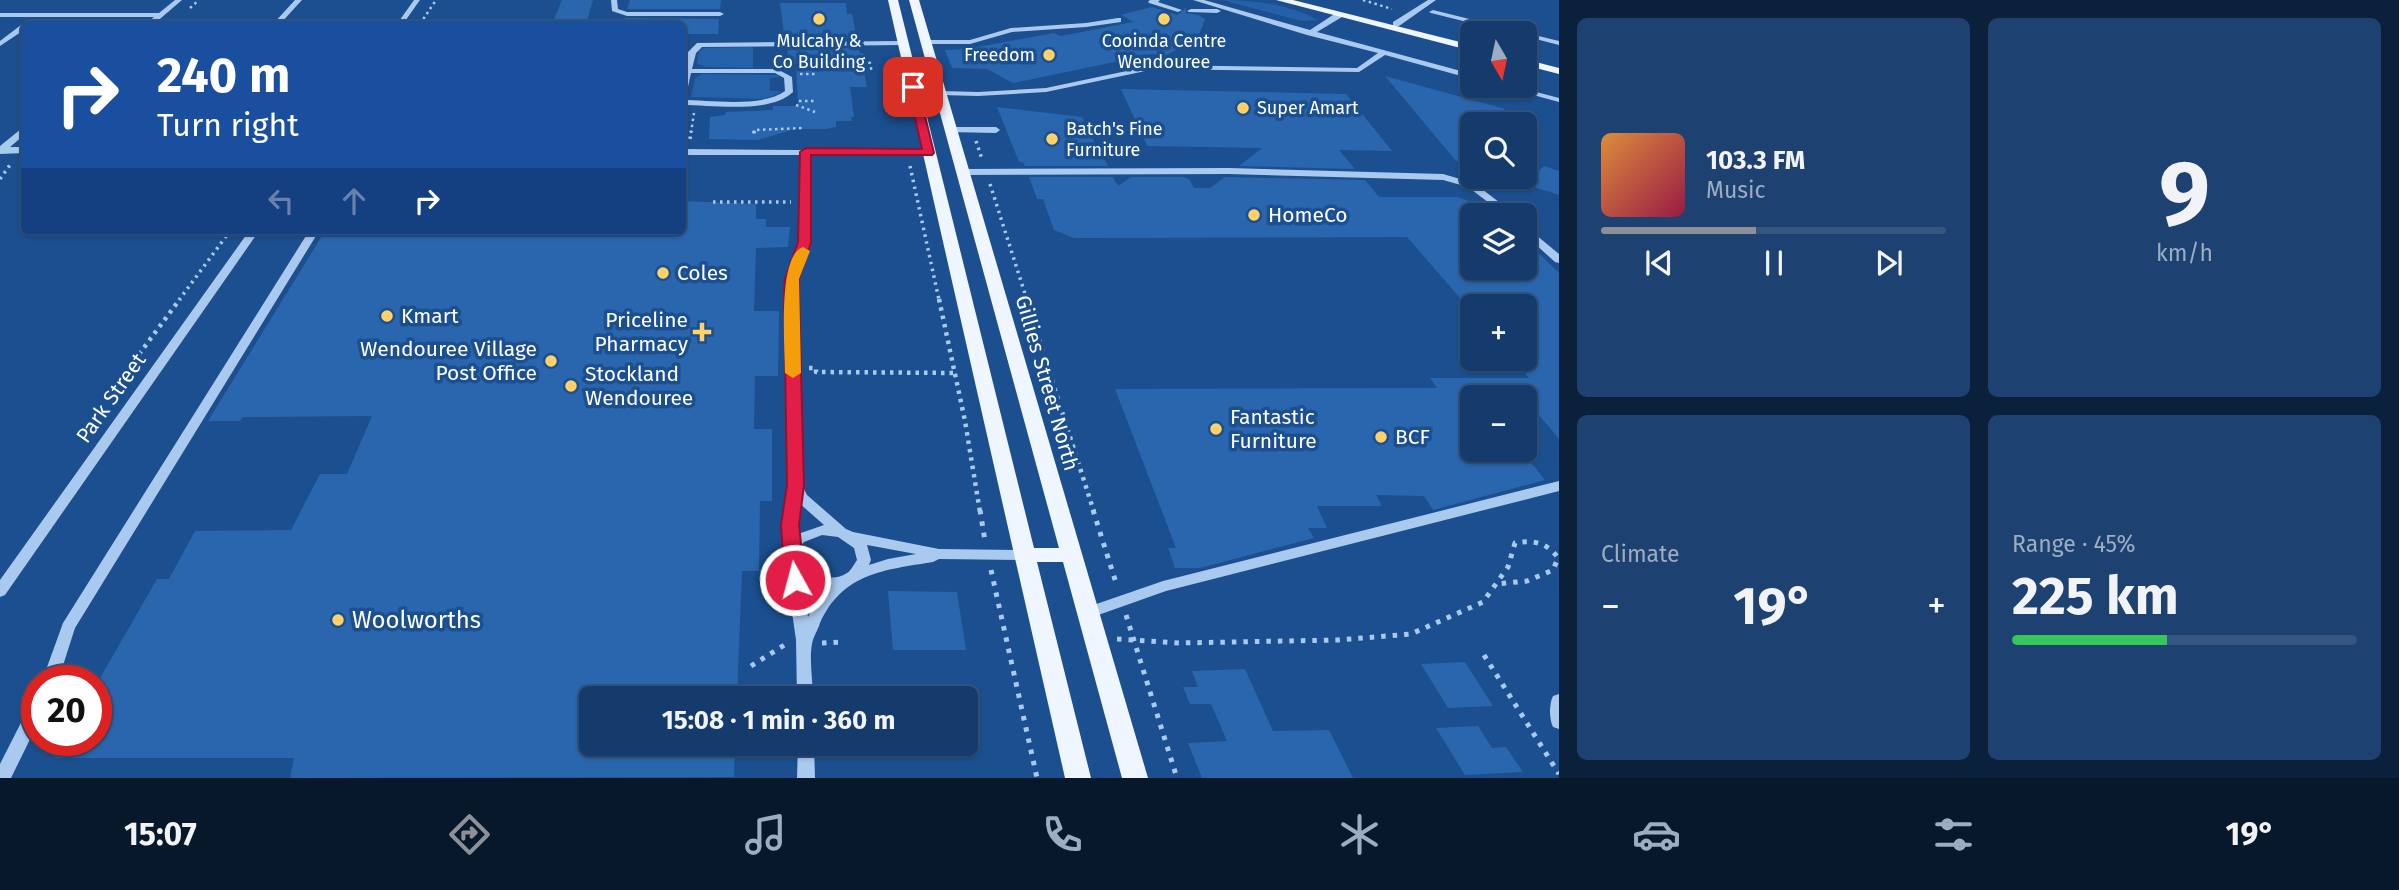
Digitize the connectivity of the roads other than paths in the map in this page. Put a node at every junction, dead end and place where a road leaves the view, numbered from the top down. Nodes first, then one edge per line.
1 (179, 0) edge
2 (299, 0) edge
3 (417, 0) edge
4 (614, 0) edge
5 (892, 0) edge
6 (914, 0) edge
7 (1167, 0) edge
8 (1196, 0) edge
9 (1281, 0) edge
10 (1298, 0) edge
11 (1433, 0) edge
12 (1157, 2) edge
13 (1178, 10) dead end
14 (1191, 11) dead end
15 (1235, 12) junction
16 (1433, 12) dead end
17 (1342, 13) junction
18 (702, 14) junction
19 (720, 14) dead end
20 (0, 15) edge
21 (41, 15) junction
22 (162, 15) junction
23 (1118, 20) dead end
24 (33, 21) edge
25 (154, 21) edge
26 (279, 21) edge
27 (402, 21) edge
28 (1469, 21) edge
29 (701, 24) dead end
30 (1393, 26) junction
31 (21, 29) edge
32 (1310, 33) junction
33 (1537, 38) edge
34 (926, 42) junction
35 (902, 43) junction
36 (1460, 43) edge
37 (1559, 43) edge
38 (0, 44) edge
39 (1382, 54) junction
40 (1537, 62) edge
41 (686, 68) edge
42 (1559, 68) edge
43 (686, 71) edge
44 (1460, 74) edge
45 (941, 93) junction
46 (1537, 94) edge
47 (1559, 100) edge
48 (686, 102) edge
49 (951, 130) junction
50 (996, 130) dead end
51 (21, 134) edge
52 (21, 150) edge
53 (0, 151) edge
54 (686, 152) edge
55 (806, 152) junction
56 (928, 153) junction
57 (957, 153) junction
58 (962, 172) junction
59 (1495, 203) edge
60 (251, 235) edge
61 (311, 235) edge
62 (1537, 240) edge
63 (1559, 260) edge
64 (795, 485) junction
65 (1559, 485) edge
66 (846, 534) junction
67 (969, 555) junction
68 (1024, 555) junction
69 (1070, 555) junction
70 (792, 560) junction
71 (852, 576) junction
72 (1, 592) edge
73 (1087, 613) junction
74 (804, 643) junction
75 (55, 665) edge
76 (805, 686) edge
77 (1559, 701) edge
78 (1559, 722) edge
79 (21, 740) edge
80 (806, 756) edge
81 (2, 778) edge
82 (806, 778) edge
83 (1078, 778) edge
84 (1135, 778) edge

1 - 22 street
2 - 26 street
3 - 27 street
4 - 18 street
5 - 35 main road
6 - 34 main road, Gillies Street North
7 - 12 street
8 - 15 street
9 - 17 main road
10 - 17 main road
11 - 30 street
12 - 13 street
14 - 15 street
15 - 32 street
16 - 28 street
17 - 30 main road
17 - 32 street
18 - 19 street
18 - 29 street
20 - 21 street
21 - 22 street
21 - 24 street
22 - 25 street
23 - 34 street
30 - 36 main road
31 - 38 street
32 - 39 street
33 - 37 street
34 - 45 main road, Gillies Street North
35 - 41 street
35 - 56 main road
39 - 44 street
39 - 45 street
40 - 42 main road
43 - 48 street
45 - 49 main road, Gillies Street North
46 - 47 street
49 - 50 street
49 - 57 main road, Gillies Street North
51 - 53 street
52 - 53 street
54 - 55 street
55 - 56 street
55 - 64 street
56 - 57 main road
56 - 68 main road
57 - 58 main road, Gillies Street North
58 - 59 street
58 - 69 main road, Gillies Street North
60 - 72 street, Park Street
61 - 75 street
62 - 63 street
64 - 66 street
64 - 70 street
65 - 73 street
66 - 67 street
66 - 70 street
66 - 71 street
67 - 68 street
67 - 71 street
68 - 69 main road
68 - 83 main road
69 - 73 main road, Gillies Street North
70 - 71 street
70 - 74 street
71 - 74 street
73 - 84 main road, Gillies Street North
74 - 76 street
77 - 78 street
79 - 81 street
80 - 82 street

